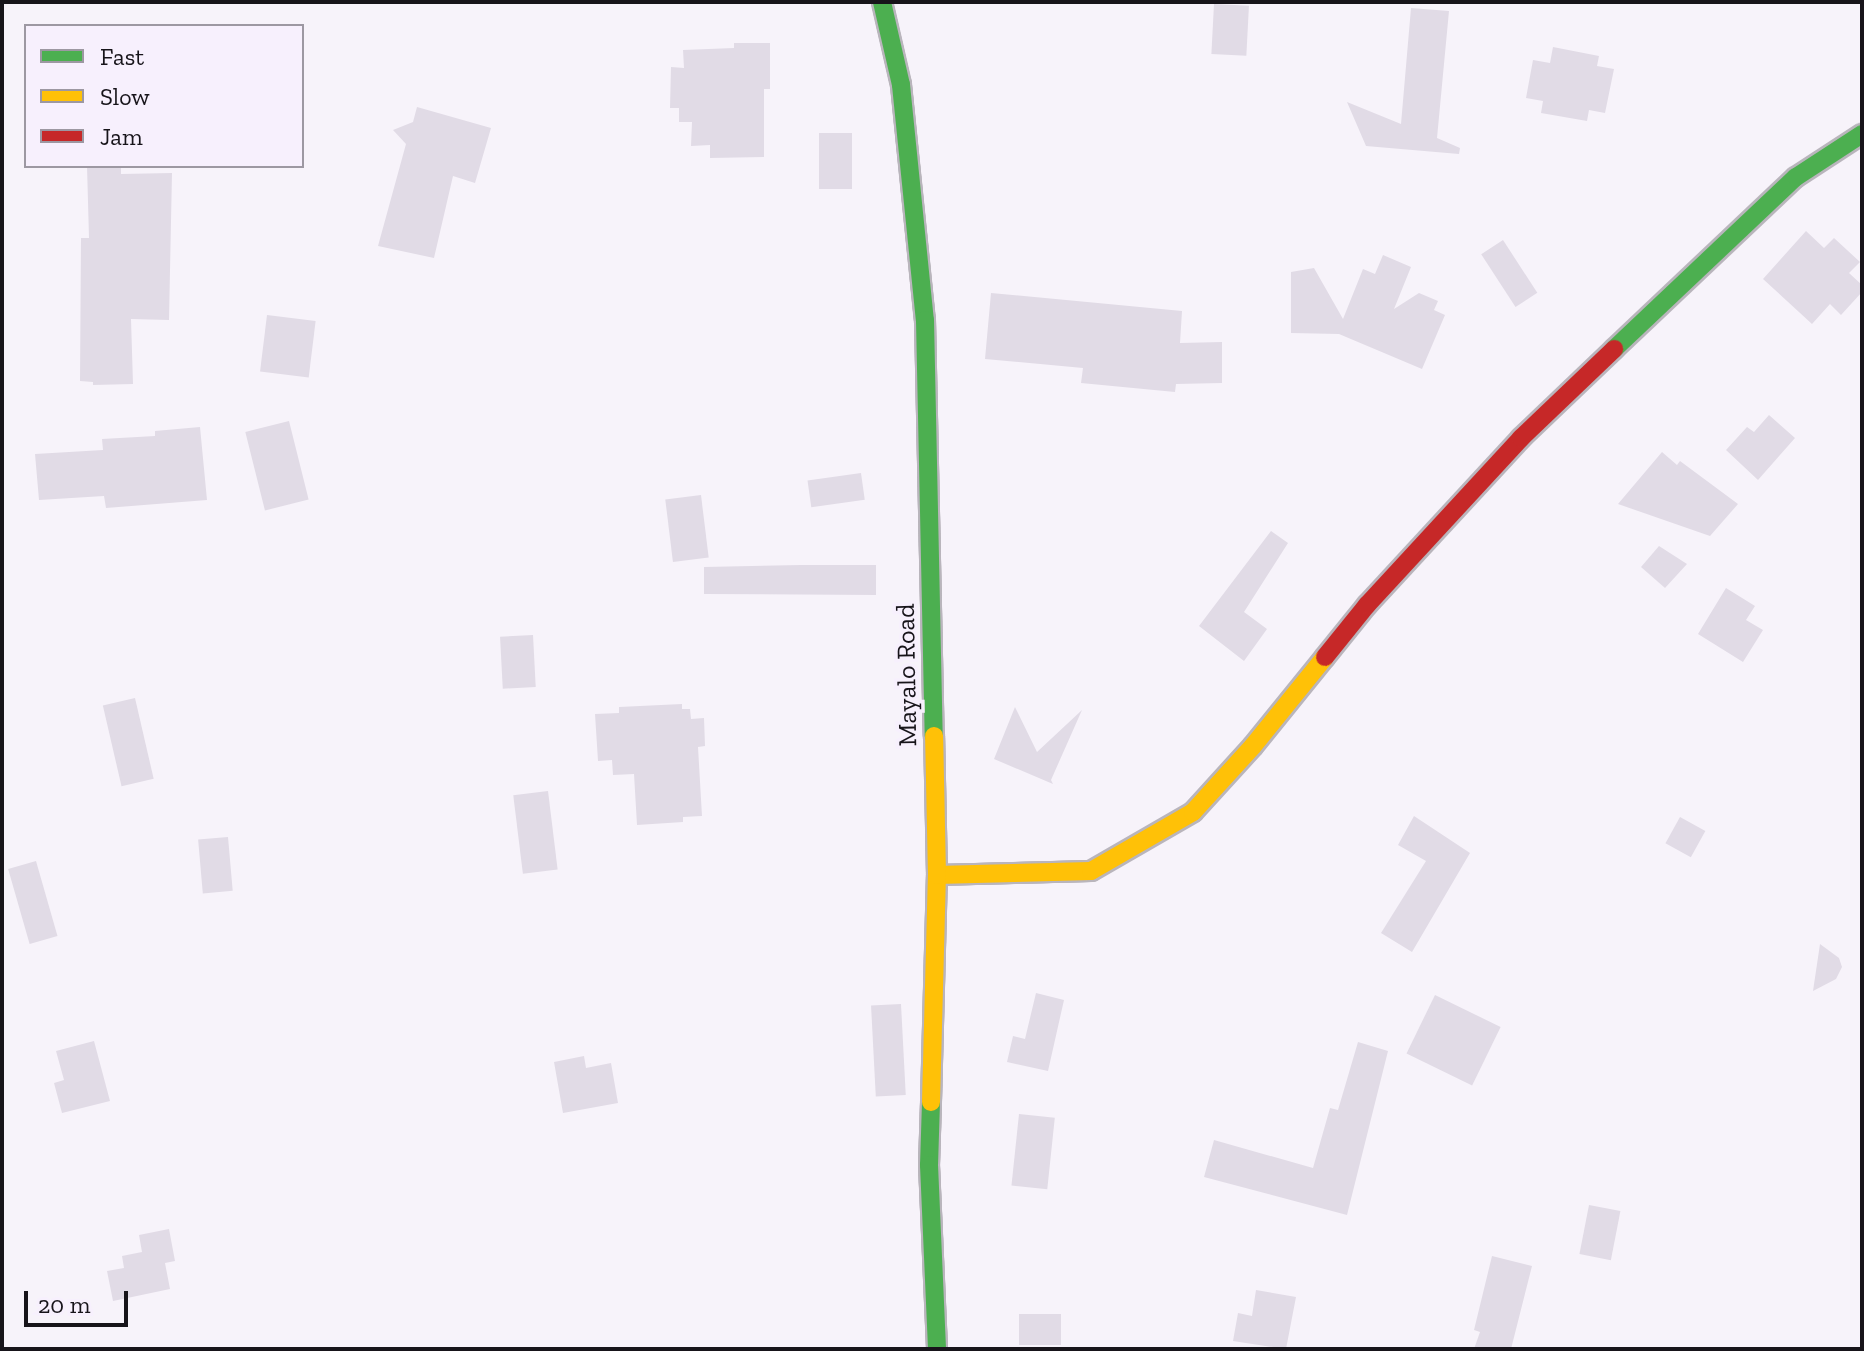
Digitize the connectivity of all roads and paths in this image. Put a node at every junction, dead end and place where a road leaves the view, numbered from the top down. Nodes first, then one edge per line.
1 (882, 2) edge
2 (1862, 134) edge
3 (937, 875) junction
4 (937, 1349) edge

1 - 3 street, Mayalo Road
2 - 3 street
3 - 4 street, Mayalo Road

